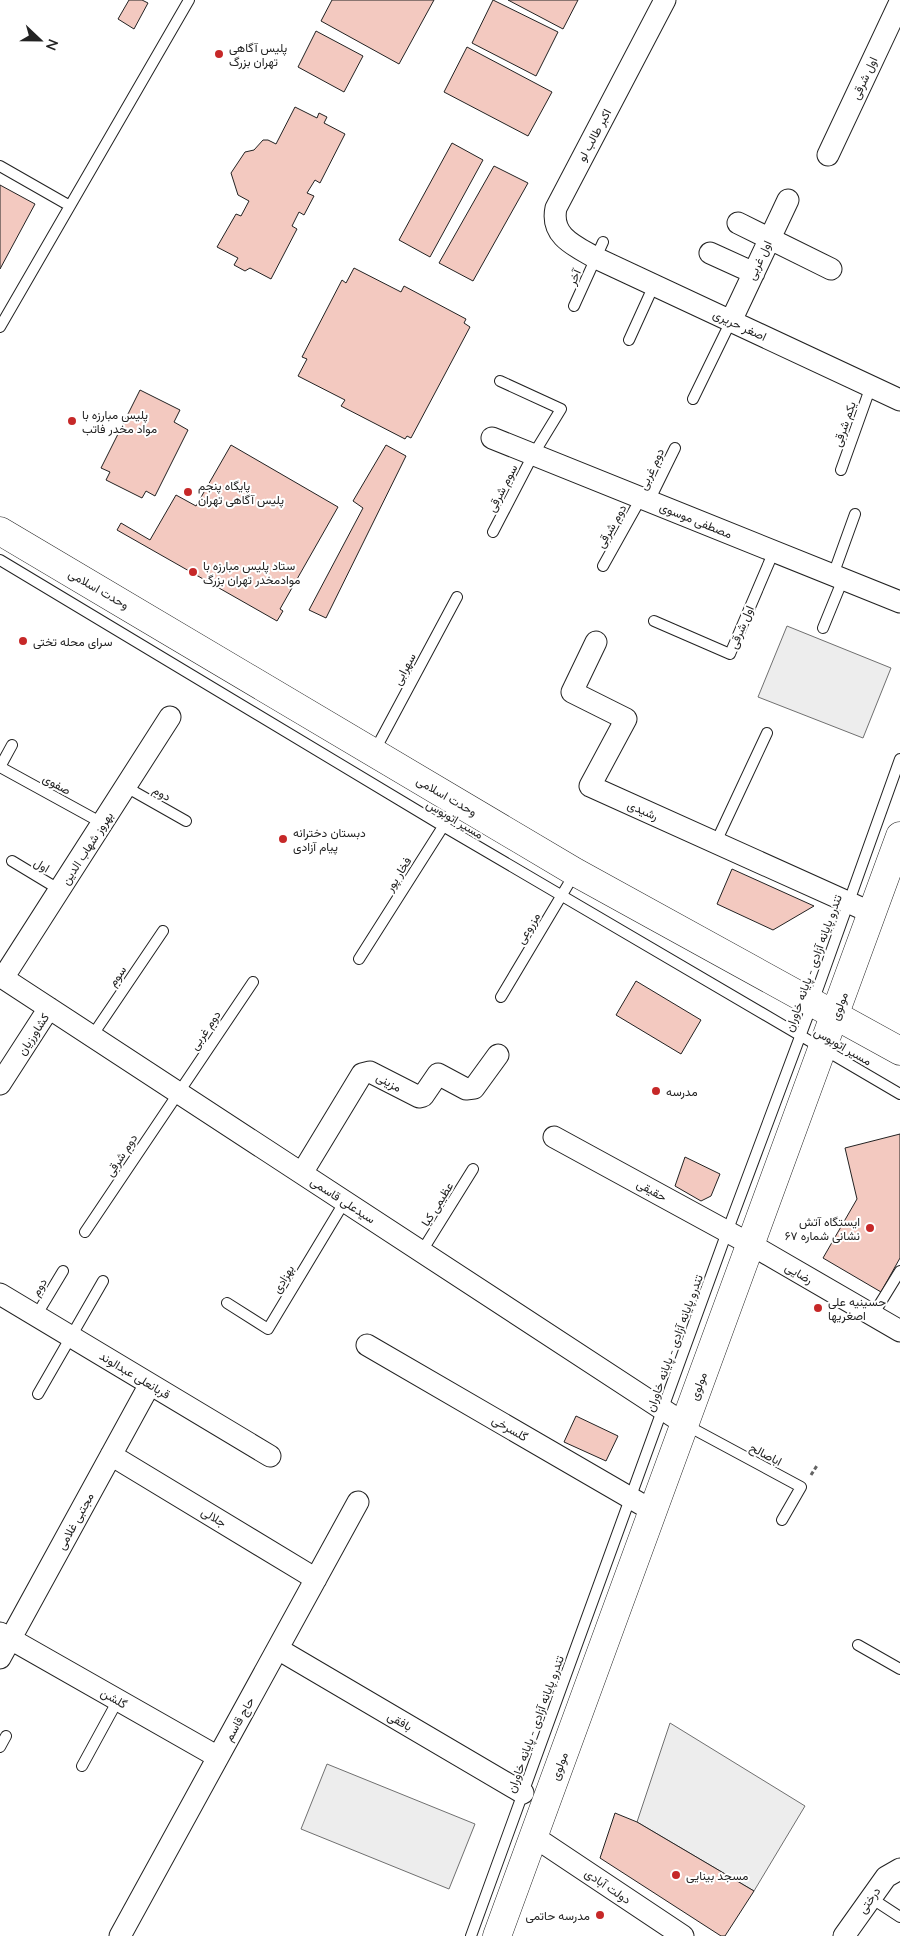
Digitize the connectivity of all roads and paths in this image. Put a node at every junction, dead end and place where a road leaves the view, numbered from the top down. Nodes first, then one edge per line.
1 (189, 0) edge
2 (665, 0) edge
3 (900, 2) edge
4 (828, 155) dead end
5 (0, 166) edge
6 (788, 200) dead end
7 (70, 206) junction
8 (738, 224) dead end
9 (770, 239) junction
10 (599, 250) junction
11 (710, 253) dead end
12 (832, 270) dead end
13 (754, 273) junction
14 (654, 285) junction
15 (574, 306) dead end
16 (731, 321) junction
17 (0, 327) edge
18 (629, 340) dead end
19 (500, 381) dead end
20 (871, 386) junction
21 (693, 400) dead end
22 (900, 400) edge
23 (492, 438) dead end
24 (675, 448) dead end
25 (533, 454) junction
26 (841, 470) dead end
27 (645, 500) junction
28 (855, 514) dead end
29 (0, 531) edge
30 (493, 532) dead end
31 (774, 551) junction
32 (0, 560) edge
33 (603, 566) dead end
34 (838, 577) junction
35 (457, 597) dead end
36 (900, 602) edge
37 (654, 621) dead end
38 (823, 628) dead end
39 (596, 642) dead end
40 (170, 717) dead end
41 (767, 733) dead end
42 (12, 746) dead end
43 (374, 753) junction
44 (900, 759) edge
45 (0, 767) edge
46 (126, 786) junction
47 (458, 802) junction
48 (186, 821) dead end
49 (102, 823) junction
50 (443, 826) junction
51 (900, 836) edge
52 (716, 842) junction
53 (12, 861) dead end
54 (575, 872) junction
55 (60, 890) junction
56 (561, 896) junction
57 (860, 907) junction
58 (163, 931) dead end
59 (359, 958) dead end
60 (2, 977) edge
61 (252, 982) dead end
62 (501, 997) dead end
63 (49, 1008) junction
64 (825, 1008) junction
65 (92, 1036) junction
66 (812, 1043) junction
67 (900, 1051) edge
68 (498, 1055) dead end
69 (0, 1084) edge
70 (178, 1092) junction
71 (900, 1094) edge
72 (554, 1137) dead end
73 (473, 1169) dead end
74 (302, 1173) junction
75 (345, 1201) junction
76 (85, 1232) dead end
77 (738, 1238) junction
78 (422, 1251) junction
79 (900, 1270) edge
80 (63, 1271) dead end
81 (103, 1281) dead end
82 (0, 1294) edge
83 (227, 1304) dead end
84 (36, 1316) junction
85 (873, 1316) junction
86 (900, 1331) edge
87 (71, 1337) junction
88 (367, 1345) dead end
89 (150, 1384) junction
90 (38, 1394) dead end
91 (674, 1416) junction
92 (111, 1455) junction
93 (270, 1456) dead end
94 (358, 1502) dead end
95 (642, 1505) junction
96 (782, 1520) dead end
97 (316, 1579) junction
98 (5, 1636) edge
99 (858, 1645) dead end
100 (278, 1649) junction
101 (0, 1658) edge
102 (900, 1670) edge
103 (118, 1700) junction
104 (6, 1736) dead end
105 (0, 1747) edge
106 (218, 1757) junction
107 (82, 1766) dead end
108 (523, 1793) junction
109 (534, 1836) junction
110 (900, 1869) edge
111 (871, 1898) junction
112 (900, 1917) edge
113 (120, 1936) edge
114 (471, 1936) edge
115 (497, 1936) edge
116 (683, 1936) edge
117 (844, 1936) edge

1 - 7 lane
2 - 10 street, اکبر طالب لو
3 - 4 street, اول شرقی
5 - 7 lane
6 - 9 street, اول غربی
7 - 17 lane
8 - 9 street
9 - 12 street
9 - 13 street, اول غربی
10 - 14 street, اصغر حریری
10 - 15 lane, آخر
11 - 13 street
13 - 16 street, اول غربی
14 - 16 street, اصغر حریری
14 - 18 lane
16 - 20 street, اصغر حریری
16 - 21 lane
19 - 25 lane, سوم شرقی
20 - 22 street, اصغر حریری
20 - 26 lane, یکم شرقی
23 - 25 street, مصطفی موسوی
24 - 27 lane, دوم غربی
25 - 27 street, مصطفی موسوی
25 - 30 lane, سوم شرقی
27 - 31 street, مصطفی موسوی
27 - 33 lane, دوم شرقی
28 - 34 lane
29 - 43 main road, وحدت اسلامی
31 - 34 street, مصطفی موسوی
31 - 37 lane, اول شرقی
32 - 50 lane, مسیر اتوبوس
34 - 36 street, مصطفی موسوی
34 - 38 lane
35 - 43 lane, سهرابی
39 - 52 street, رشیدی
40 - 46 street, بهروز شهاب الدین
41 - 52 lane
42 - 45 lane
43 - 47 main road, وحدت اسلامی
44 - 57 lane, تندرو پایانه آزادی - پایانه خاوران
45 - 49 lane, صفوی
46 - 48 lane, دوم
46 - 49 street, بهروز شهاب الدین
47 - 50 lane, فخار پور
47 - 54 main road, وحدت اسلامی
49 - 55 street, بهروز شهاب الدین
50 - 56 lane, مسیر اتوبوس
50 - 59 lane, فخار پور
51 - 57 main road, مولوی
52 - 57 street, رشیدی
53 - 55 lane, اول
54 - 56 lane, مزروعی
54 - 64 main road, وحدت اسلامی
55 - 60 street, بهروز شهاب الدین
56 - 62 lane, مزروعی
56 - 66 lane, مسیر اتوبوس
57 - 64 main road, مولوی
58 - 65 lane, سوم
60 - 63 street, سیدعلی قاسمی
61 - 70 lane, دوم غربی
63 - 65 street, سیدعلی قاسمی
63 - 69 street, کشاورزیان
64 - 66 main road, مولوی
64 - 67 main road, وحدت اسلامی
65 - 70 street, سیدعلی قاسمی
66 - 71 lane, مسیر اتوبوس
66 - 77 main road, مولوی
68 - 74 street, مزینی
70 - 74 street, سیدعلی قاسمی
70 - 76 lane, دوم شرقی
72 - 77 street, حقیقی
73 - 78 lane, عظیمی کیا
74 - 75 street, سیدعلی قاسمی
75 - 78 street, سیدعلی قاسمی
75 - 83 lane, بهزادی
77 - 85 street, رضایی
77 - 91 main road, مولوی
78 - 91 street, سیدعلی قاسمی
79 - 85 lane
80 - 84 lane, دوم
81 - 87 lane
82 - 84 street, قربانعلی عبدالوند
84 - 87 street, قربانعلی عبدالوند
85 - 86 street, رضایی
87 - 89 street, قربانعلی عبدالوند
87 - 90 lane
88 - 95 street, گلسرخی
89 - 92 street, مجتبی غلامی
89 - 93 street, قربانعلی عبدالوند
91 - 95 main road, مولوی
91 - 96 lane, اباصالح
92 - 97 street, جلالی
92 - 98 street, مجتبی غلامی
94 - 97 street, حاج قاسم
95 - 108 lane, تندرو پایانه آزادی - پایانه خاوران
95 - 109 main road, مولوی
97 - 100 street, حاج قاسم
98 - 101 street, مجتبی غلامی
98 - 103 street, گلشن
99 - 102 lane
100 - 106 street, حاج قاسم
100 - 108 street, بافقی
103 - 106 street, گلشن
103 - 107 lane
104 - 105 lane
106 - 113 street, حاج قاسم
108 - 114 lane, تندرو پایانه آزادی - پایانه خاوران
109 - 115 main road, مولوی
109 - 116 street, دولت آبادی
110 - 111 street, درختی
111 - 112 lane
111 - 117 street, درختی

